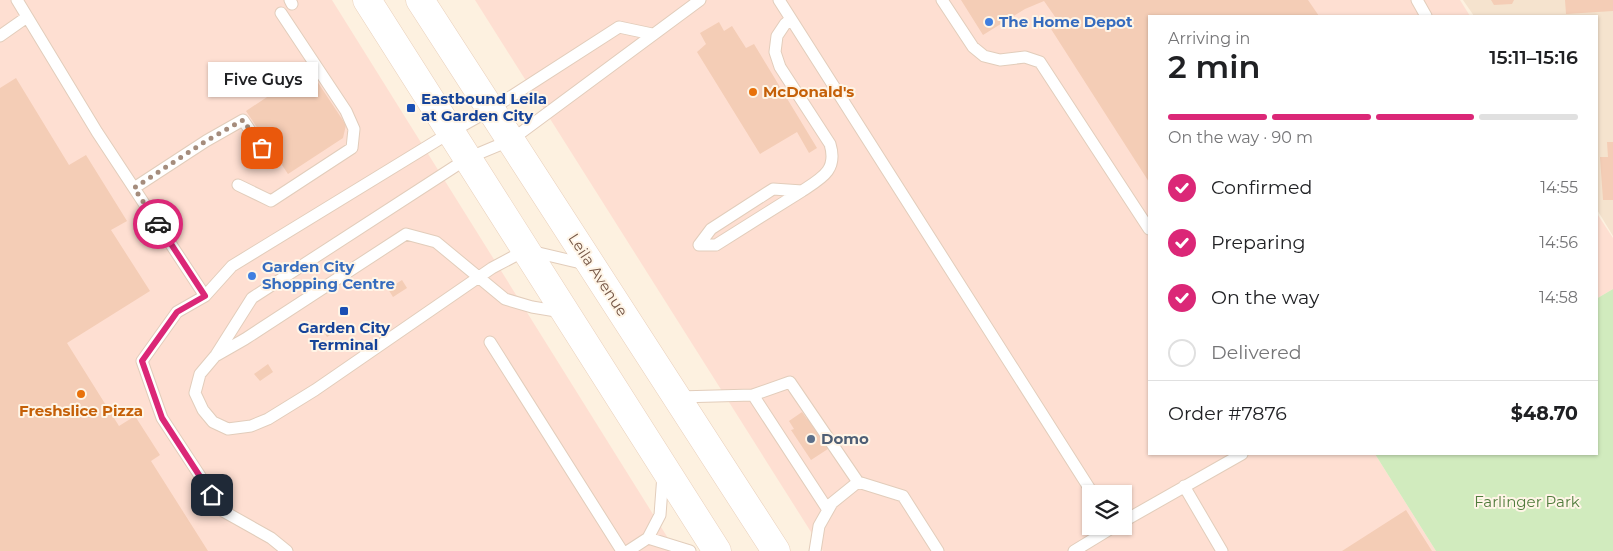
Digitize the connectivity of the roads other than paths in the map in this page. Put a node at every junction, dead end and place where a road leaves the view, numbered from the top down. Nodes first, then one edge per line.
1 (17, 0) edge
2 (367, 0) edge
3 (420, 0) edge
4 (700, 0) edge
5 (779, 0) edge
6 (942, 0) edge
7 (1416, 0) edge
8 (281, 13) dead end
9 (1425, 15) edge
10 (27, 17) junction
11 (791, 19) junction
12 (652, 34) junction
13 (0, 36) edge
14 (490, 110) junction
15 (451, 132) junction
16 (511, 140) junction
17 (468, 158) junction
18 (272, 162) dead end
19 (238, 185) dead end
20 (134, 188) junction
21 (802, 191) junction
22 (1148, 227) edge
23 (526, 250) junction
24 (592, 265) junction
25 (480, 277) junction
26 (205, 296) junction
27 (567, 312) junction
28 (490, 342) dead end
29 (216, 355) junction
30 (753, 395) junction
31 (677, 397) junction
32 (1240, 455) edge
33 (664, 468) junction
34 (858, 482) junction
35 (1087, 485) edge
36 (1184, 486) junction
37 (828, 510) junction
38 (1132, 516) edge
39 (1100, 535) edge
40 (648, 538) junction
41 (287, 551) edge
42 (622, 551) edge
43 (628, 551) edge
44 (690, 551) edge
45 (717, 551) edge
46 (776, 551) edge
47 (815, 551) edge
48 (938, 551) edge
49 (1074, 551) edge
50 (1222, 551) edge

1 - 10 lane
2 - 15 main road
3 - 14 main road, Leila Avenue
4 - 12 lane
5 - 11 lane
6 - 22 lane
7 - 9 lane
8 - 19 lane
10 - 13 lane
10 - 20 lane
11 - 21 lane
11 - 35 lane
12 - 14 lane
12 - 16 lane
14 - 15 lane
14 - 16 main road, Leila Avenue
15 - 17 main road
15 - 26 lane
16 - 17 lane
16 - 24 main road, Leila Avenue
17 - 23 main road
17 - 29 lane
18 - 20 lane
20 - 26 lane
21 - 21 lane
23 - 24 lane
23 - 25 lane
23 - 27 main road
24 - 31 main road, Leila Avenue
25 - 27 lane
25 - 29 lane
25 - 29 lane
26 - 41 lane
27 - 33 main road
28 - 42 lane
30 - 31 lane
30 - 34 lane
30 - 37 lane
31 - 46 main road, Leila Avenue
32 - 36 lane
33 - 40 lane
33 - 45 main road
34 - 37 lane
34 - 48 lane
36 - 38 lane
36 - 50 lane
37 - 47 lane
39 - 49 lane
40 - 43 lane
40 - 44 lane

